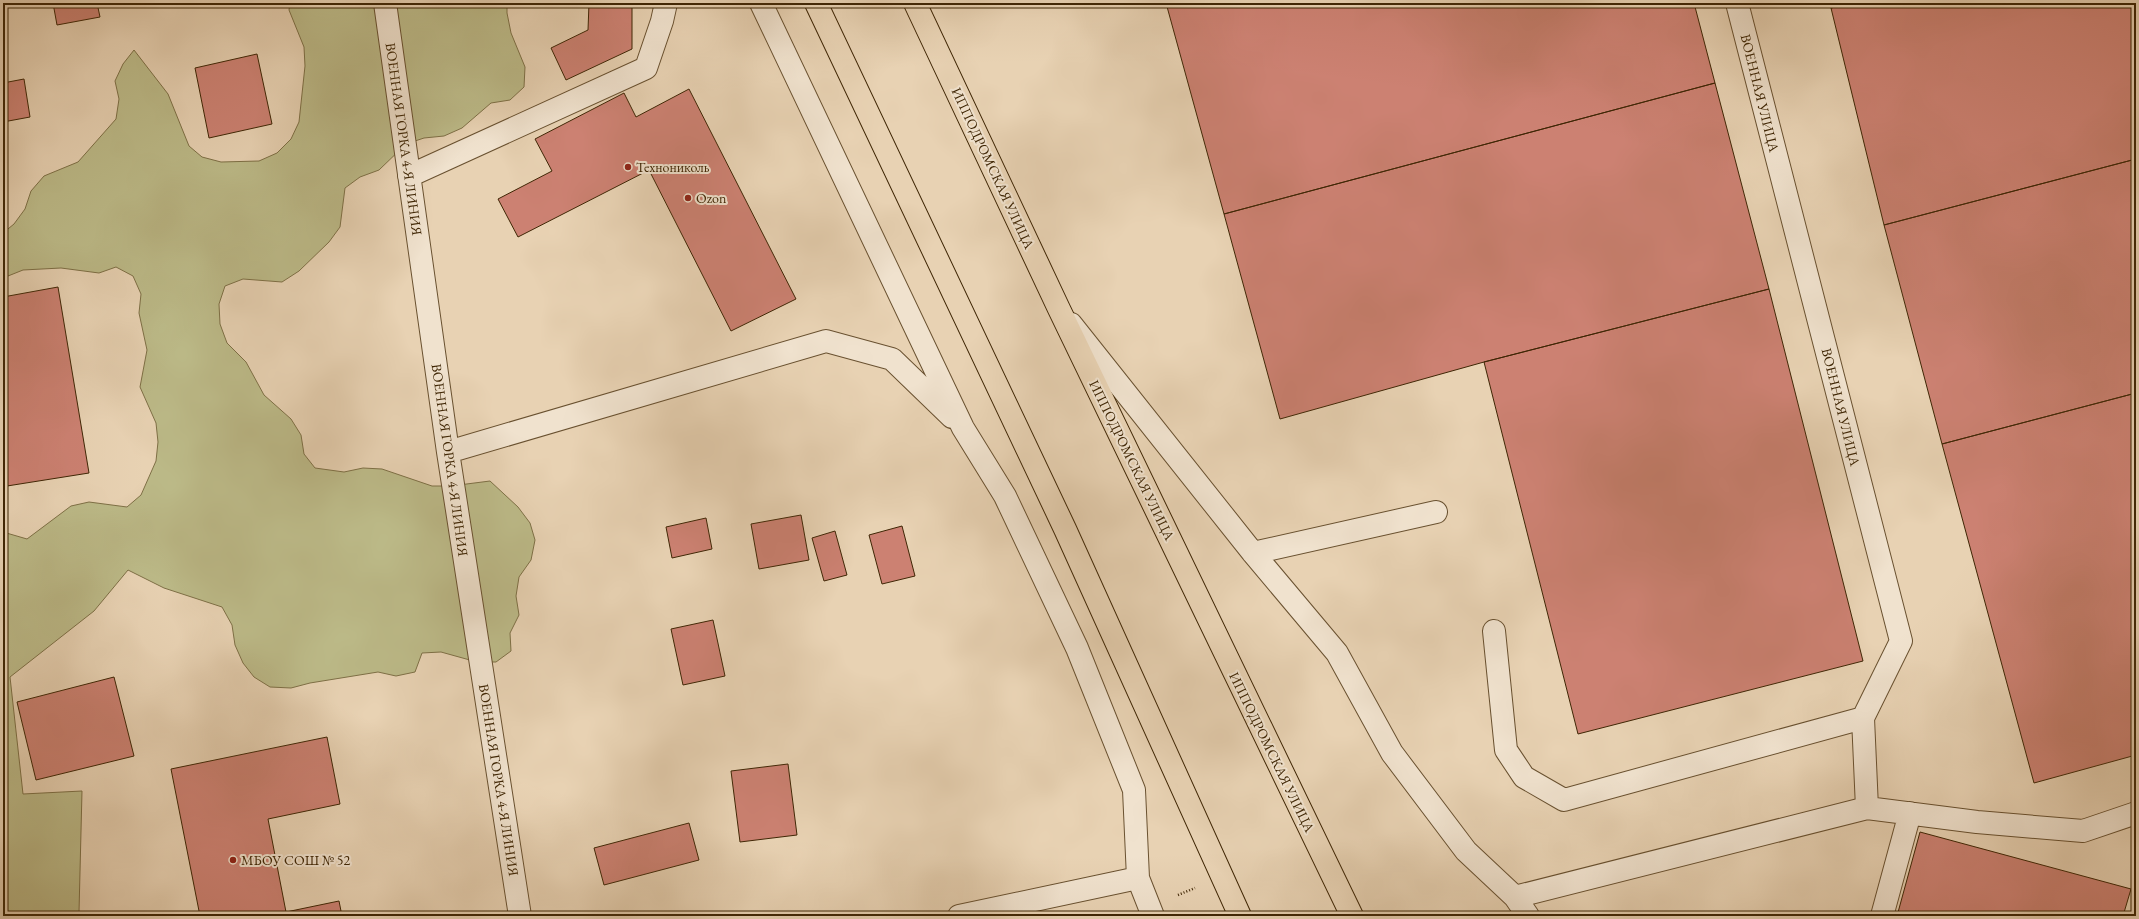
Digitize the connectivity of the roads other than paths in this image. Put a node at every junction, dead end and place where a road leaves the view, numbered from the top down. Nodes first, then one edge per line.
1 (384, 3) edge
2 (666, 3) edge
3 (761, 3) edge
4 (816, 3) edge
5 (915, 3) edge
6 (1737, 3) edge
7 (409, 176) junction
8 (1059, 308) junction
9 (963, 428) junction
10 (448, 452) junction
11 (1436, 512) dead end
12 (1253, 553) junction
13 (1494, 631) dead end
14 (1863, 718) junction
15 (1867, 808) junction
16 (2136, 812) edge
17 (1910, 813) junction
18 (1138, 878) junction
19 (1515, 896) junction
20 (1152, 911) edge
21 (520, 916) edge
22 (959, 916) edge
23 (1240, 916) edge
24 (1352, 916) edge
25 (1528, 916) edge
26 (1882, 916) edge

1 - 7 street, ВОЕННАЯ ГОРКА 4-Я ЛИНИЯ
2 - 7 street
3 - 9 street
4 - 23 highway
5 - 8 highway, ИППОДРОМСКАЯ УЛИЦА
6 - 14 street, ВОЕННАЯ УЛИЦА
7 - 10 street, ВОЕННАЯ ГОРКА 4-Я ЛИНИЯ
8 - 12 street
8 - 24 highway, ИППОДРОМСКАЯ УЛИЦА
9 - 10 street
9 - 18 street
10 - 21 street, ВОЕННАЯ ГОРКА 4-Я ЛИНИЯ
11 - 12 street
12 - 19 street
13 - 14 street
14 - 15 street, ВОЕННАЯ УЛИЦА
15 - 17 street
15 - 19 street
16 - 17 street
17 - 26 street
18 - 20 street
18 - 22 street
19 - 25 street

